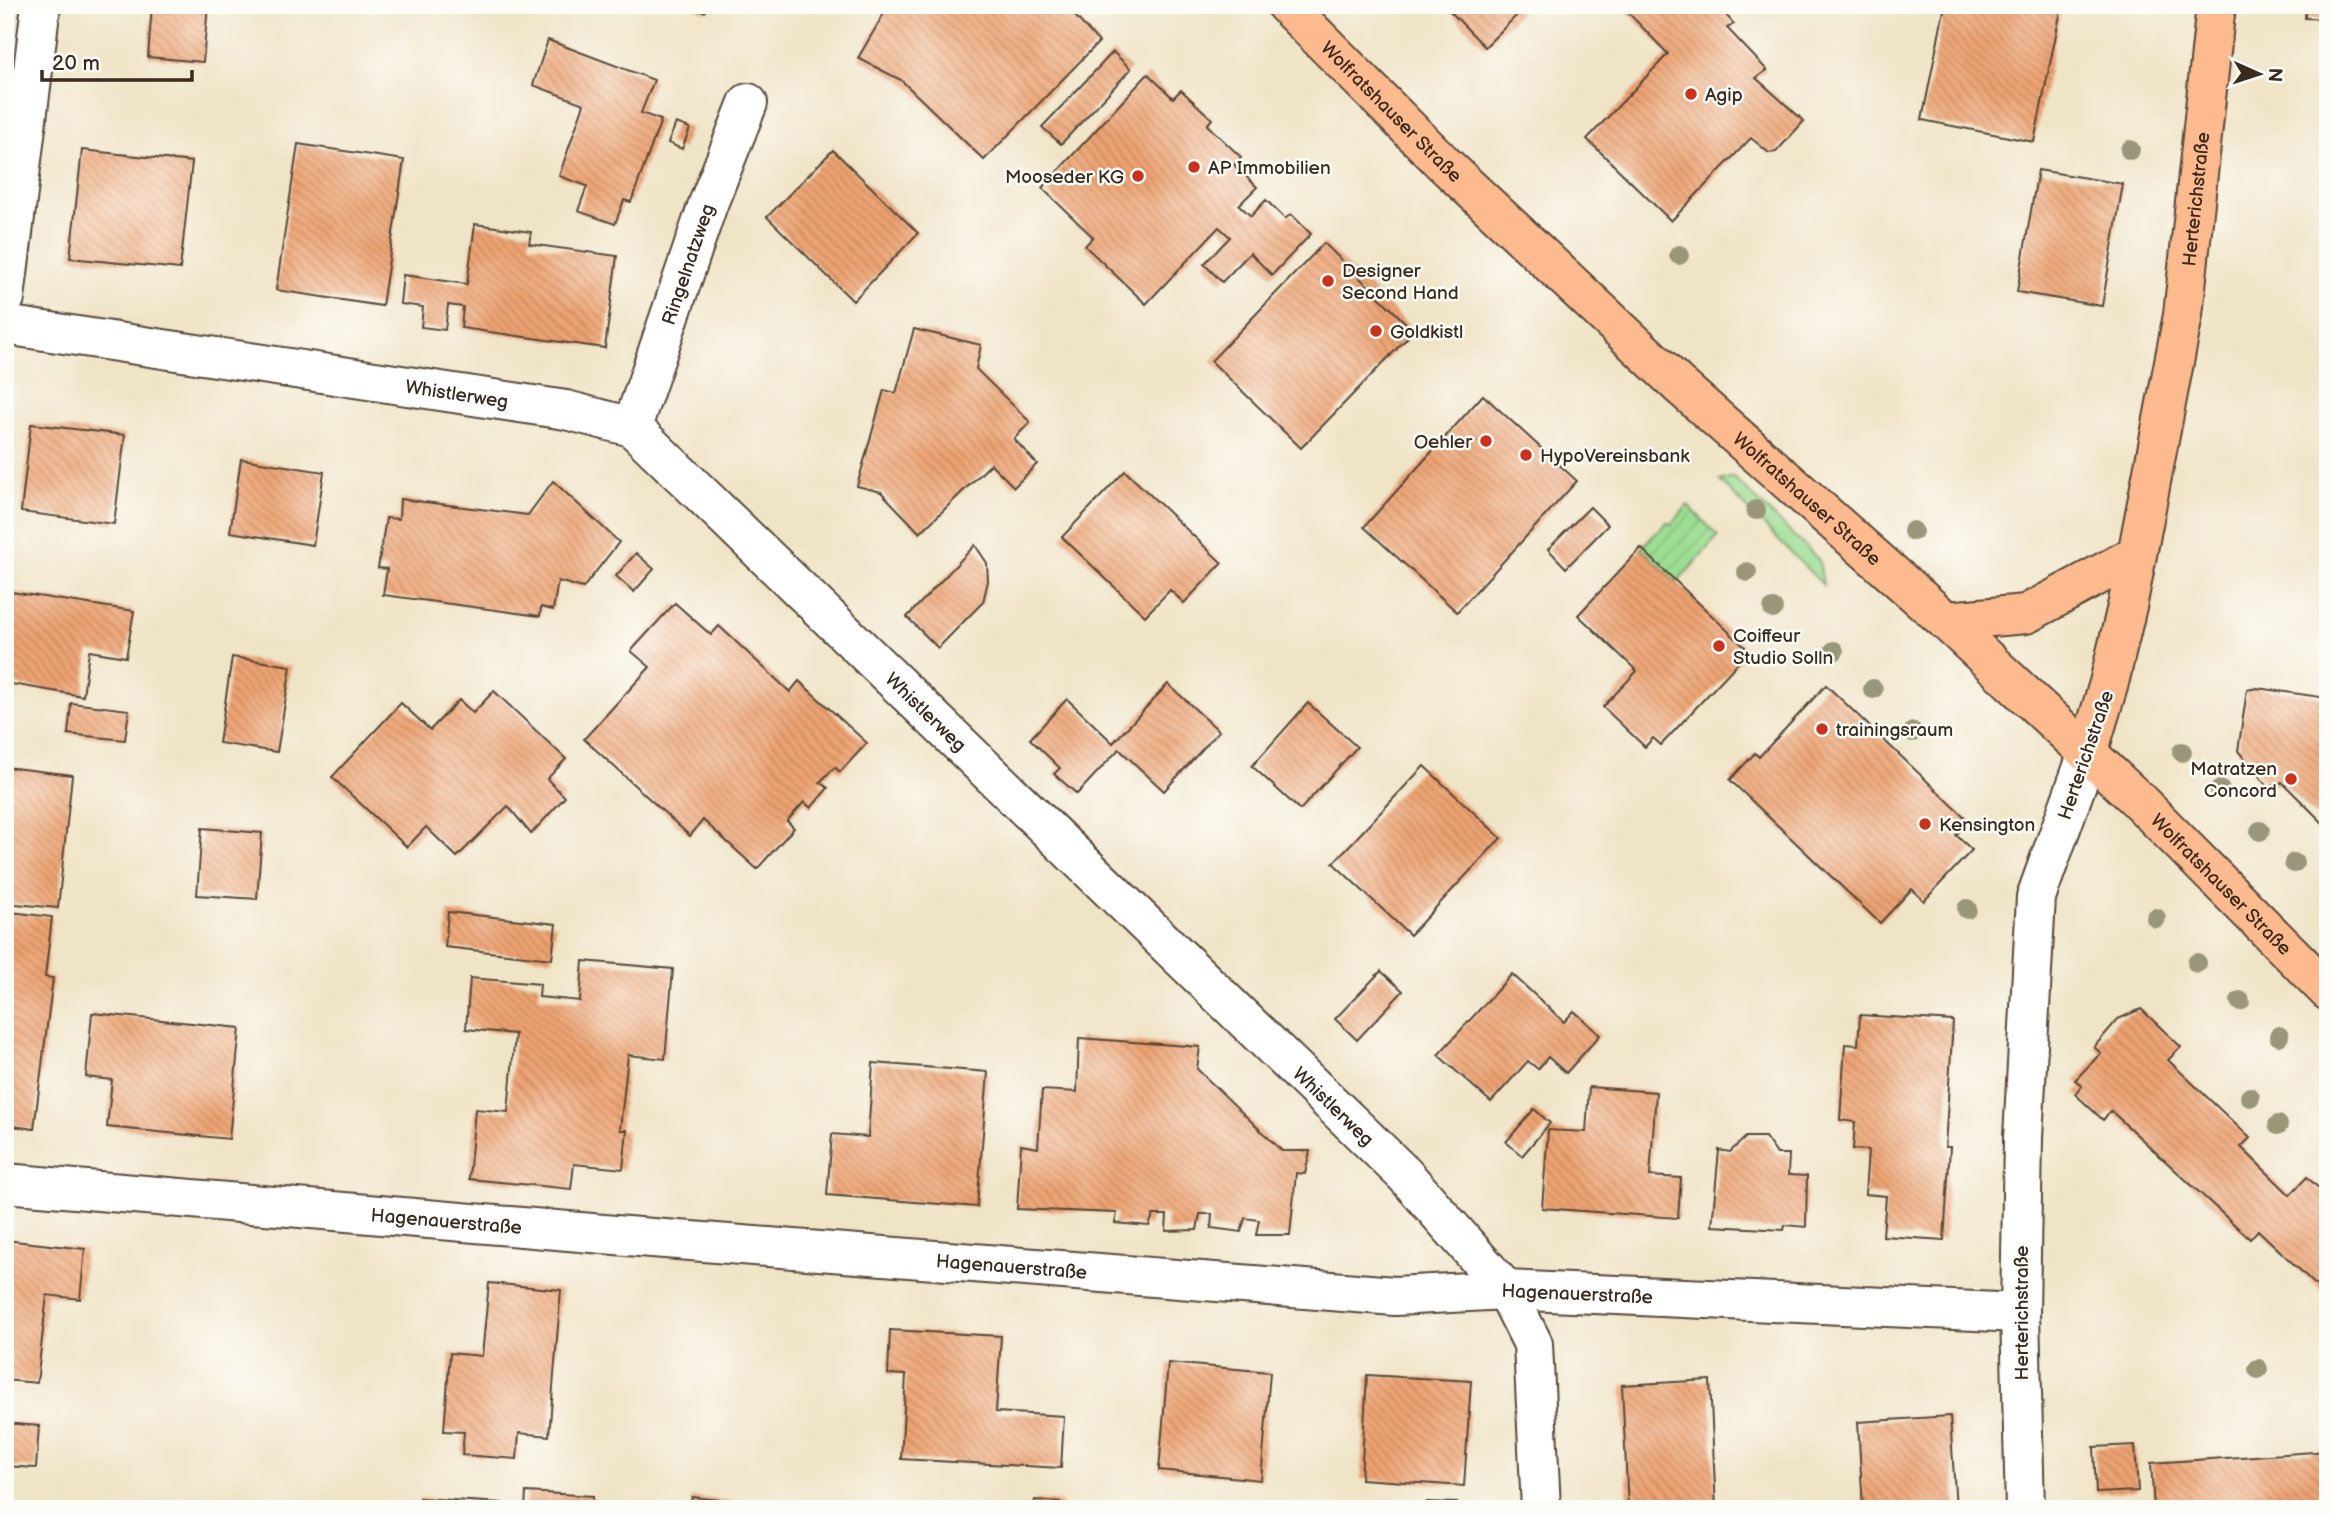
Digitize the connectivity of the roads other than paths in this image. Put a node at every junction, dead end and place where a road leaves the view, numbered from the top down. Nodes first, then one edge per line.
1 (41, 5) edge
2 (1286, 5) edge
3 (2216, 5) edge
4 (748, 103) dead end
5 (5, 298) edge
6 (5, 325) edge
7 (632, 427) junction
8 (2136, 555) junction
9 (1946, 621) junction
10 (2088, 753) junction
11 (2328, 991) edge
12 (5, 1183) edge
13 (1506, 1290) junction
14 (2020, 1313) junction
15 (1542, 1509) edge
16 (2025, 1509) edge

1 - 5 street
2 - 9 main road, Wolfratshauser Straße
3 - 8 main road, Herterichstraße
4 - 7 street, Ringelnatzweg
6 - 7 street, Whistlerweg
7 - 13 street, Whistlerweg
8 - 9 main road
8 - 10 main road, Herterichstraße
9 - 10 main road, Wolfratshauser Straße
10 - 11 main road, Wolfratshauser Straße
10 - 14 street, Herterichstraße
12 - 13 street, Hagenauerstraße
13 - 14 street, Hagenauerstraße
13 - 15 street, Whistlerweg
14 - 16 street, Herterichstraße

